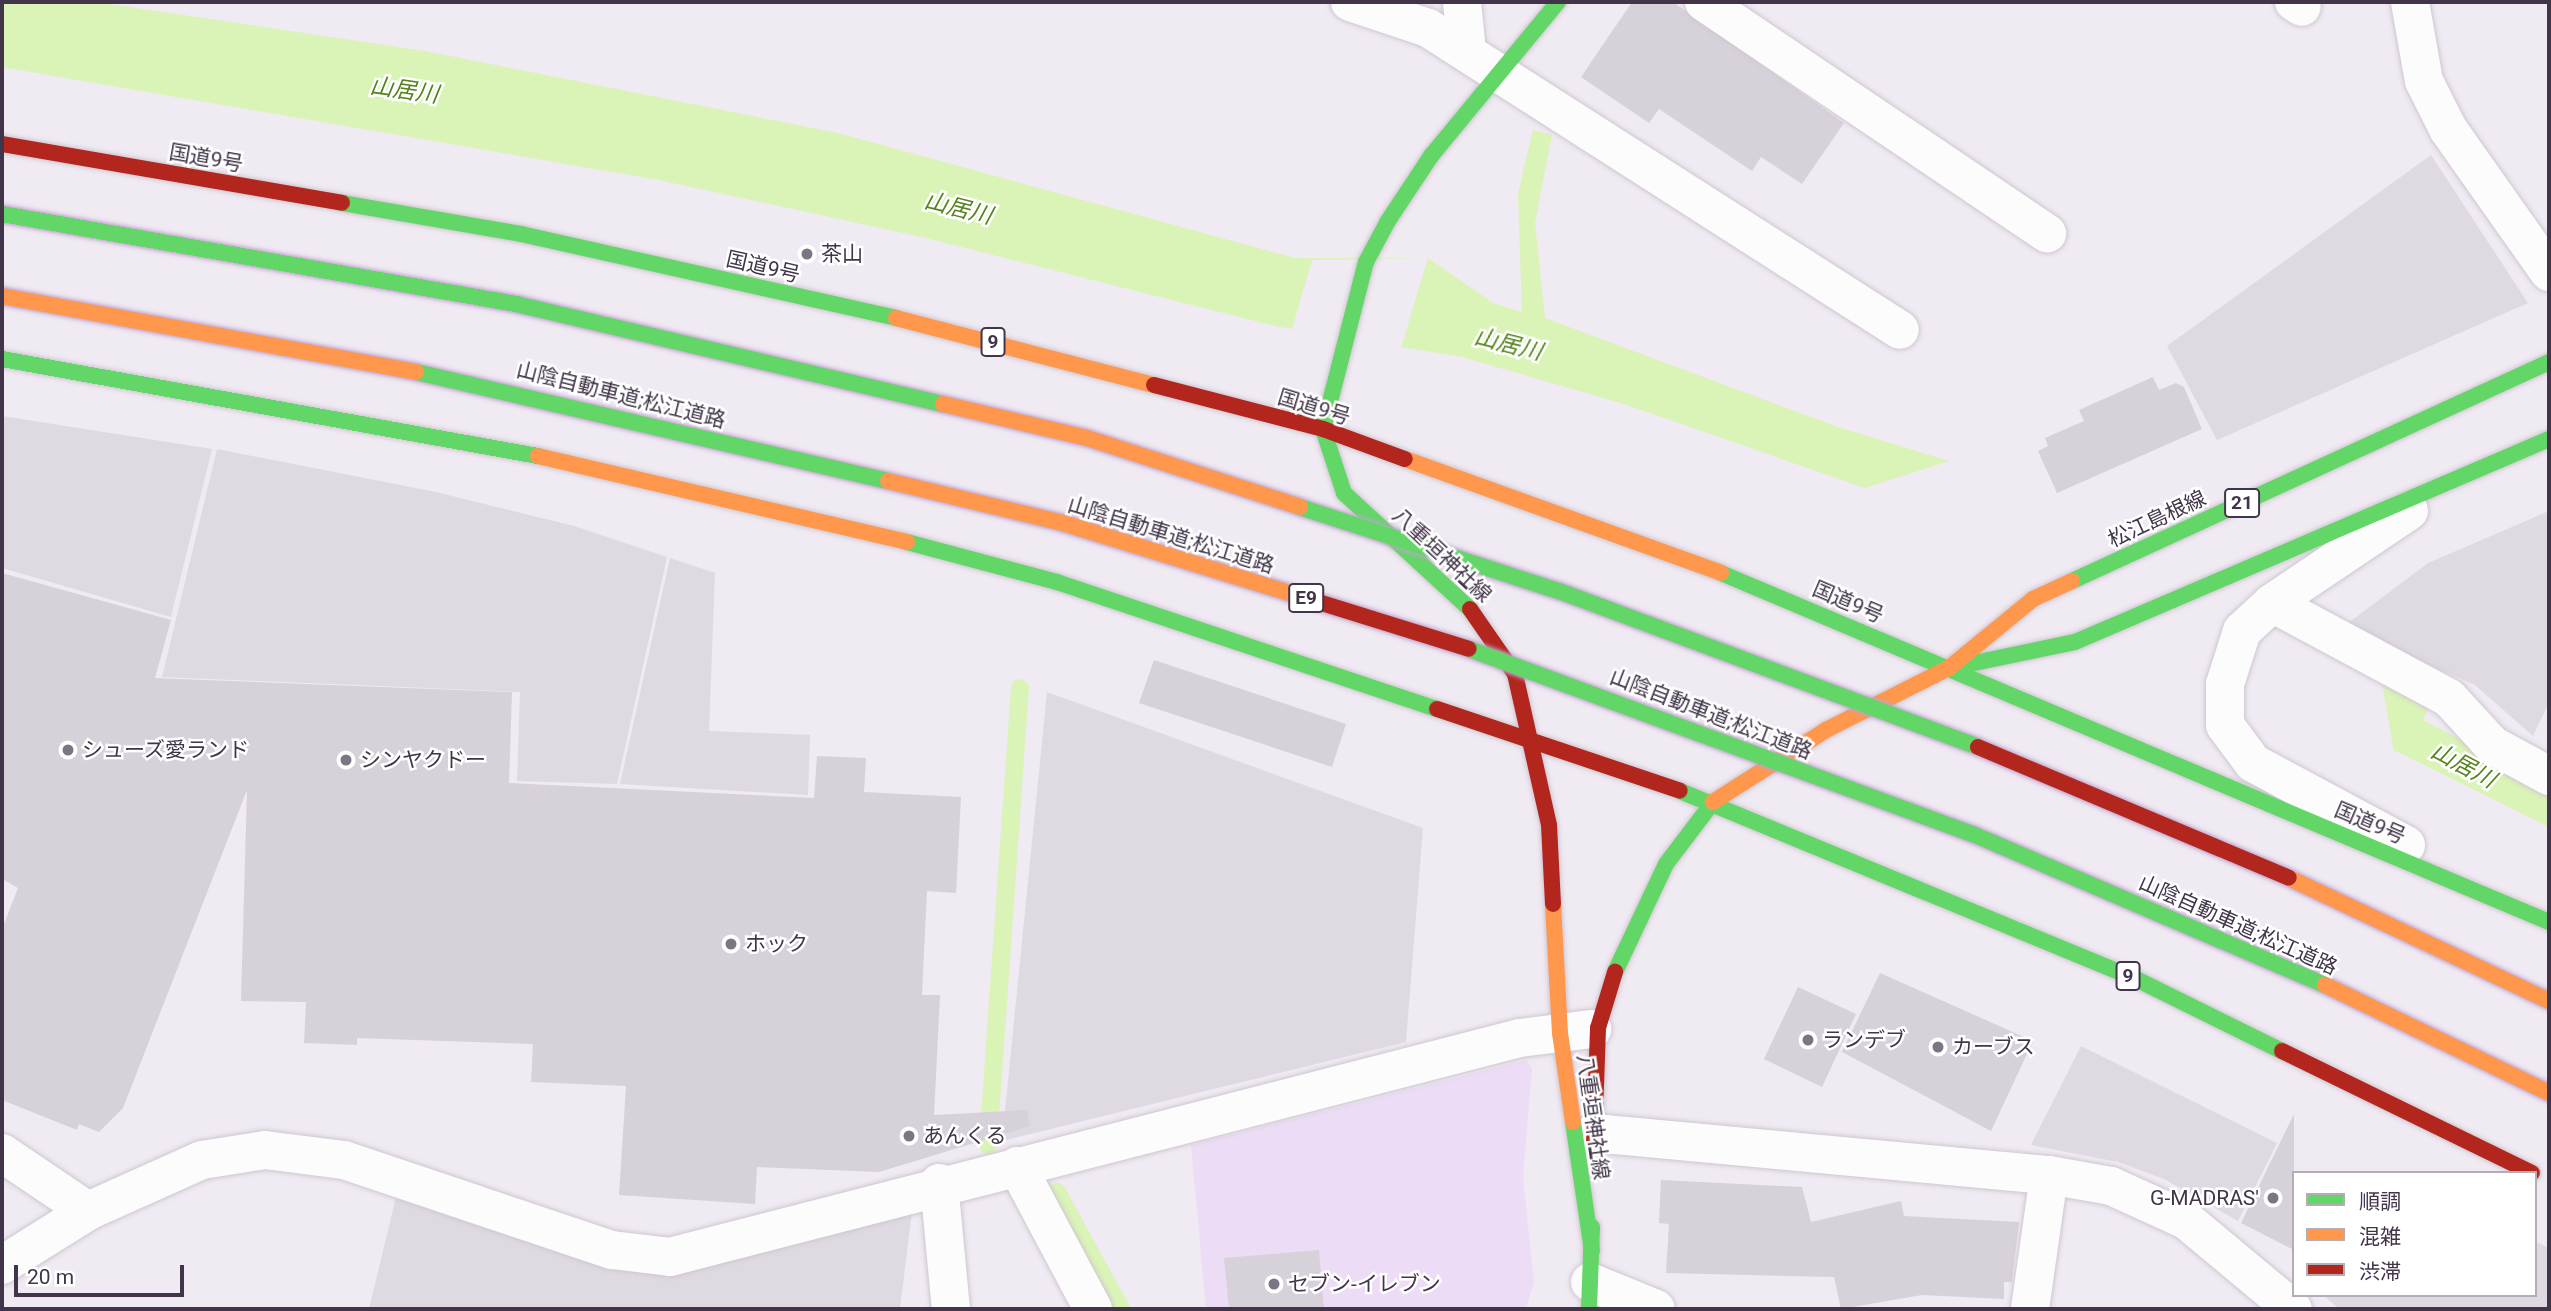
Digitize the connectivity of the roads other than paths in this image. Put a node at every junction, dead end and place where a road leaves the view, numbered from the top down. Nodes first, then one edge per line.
1 (1350, 2) edge
2 (1462, 2) edge
3 (1558, 2) edge
4 (1704, 2) edge
5 (2410, 2) edge
6 (1467, 52) junction
7 (1497, 73) junction
8 (2, 144) edge
9 (2, 214) edge
10 (2047, 233) dead end
11 (2549, 272) edge
12 (2, 296) edge
13 (1900, 330) dead end
14 (2, 359) edge
15 (2549, 362) edge
16 (1323, 429) junction
17 (2549, 439) edge
18 (2458, 478) junction
19 (2272, 603) junction
20 (1949, 668) junction
21 (1534, 738) junction
22 (2549, 776) edge
23 (1713, 802) junction
24 (2547, 921) edge
25 (2549, 1001) edge
26 (1598, 1028) junction
27 (1560, 1033) junction
28 (2549, 1093) edge
29 (1594, 1133) junction
30 (2, 1153) edge
31 (1017, 1166) junction
32 (2527, 1171) edge
33 (2049, 1175) junction
34 (939, 1183) junction
35 (88, 1211) junction
36 (2, 1265) edge
37 (1590, 1281) edge
38 (951, 1309) edge
39 (1093, 1309) edge
40 (1656, 1309) edge
41 (2030, 1309) edge
42 (2293, 1309) edge

1 - 6 street
2 - 6 street
3 - 7 main road, 八重垣神社線
4 - 10 street
5 - 11 street
6 - 7 street
7 - 13 street
7 - 16 main road, 八重垣神社線
8 - 16 main road, 国道9号 / 9
9 - 25 main road, bridge
12 - 28 main road, 山陰自動車道;松江道路 / E9, bridge
14 - 21 main road
15 - 20 main road, 松江島根線 / 21
16 - 20 main road, 国道9号 / 9
16 - 21 main road, 八重垣神社線
17 - 18 main road, 松江島根線 / 21
18 - 19 street
18 - 20 main road, 松江島根線 / 21
19 - 22 street
19 - 24 street
20 - 23 main road, 松江島根線 / 21
20 - 24 main road, 国道9号 / 9
21 - 23 main road
21 - 27 main road, 八重垣神社線
23 - 26 main road, 八重垣神社線
23 - 32 main road, 9
26 - 27 street
26 - 29 main road, 八重垣神社線
27 - 31 street
27 - 37 main road, 八重垣神社線
29 - 33 street
29 - 37 main road, 八重垣神社線
30 - 35 street
31 - 34 street
31 - 39 street
33 - 41 street
33 - 42 street
34 - 35 street
34 - 38 street
35 - 36 street
37 - 40 street

